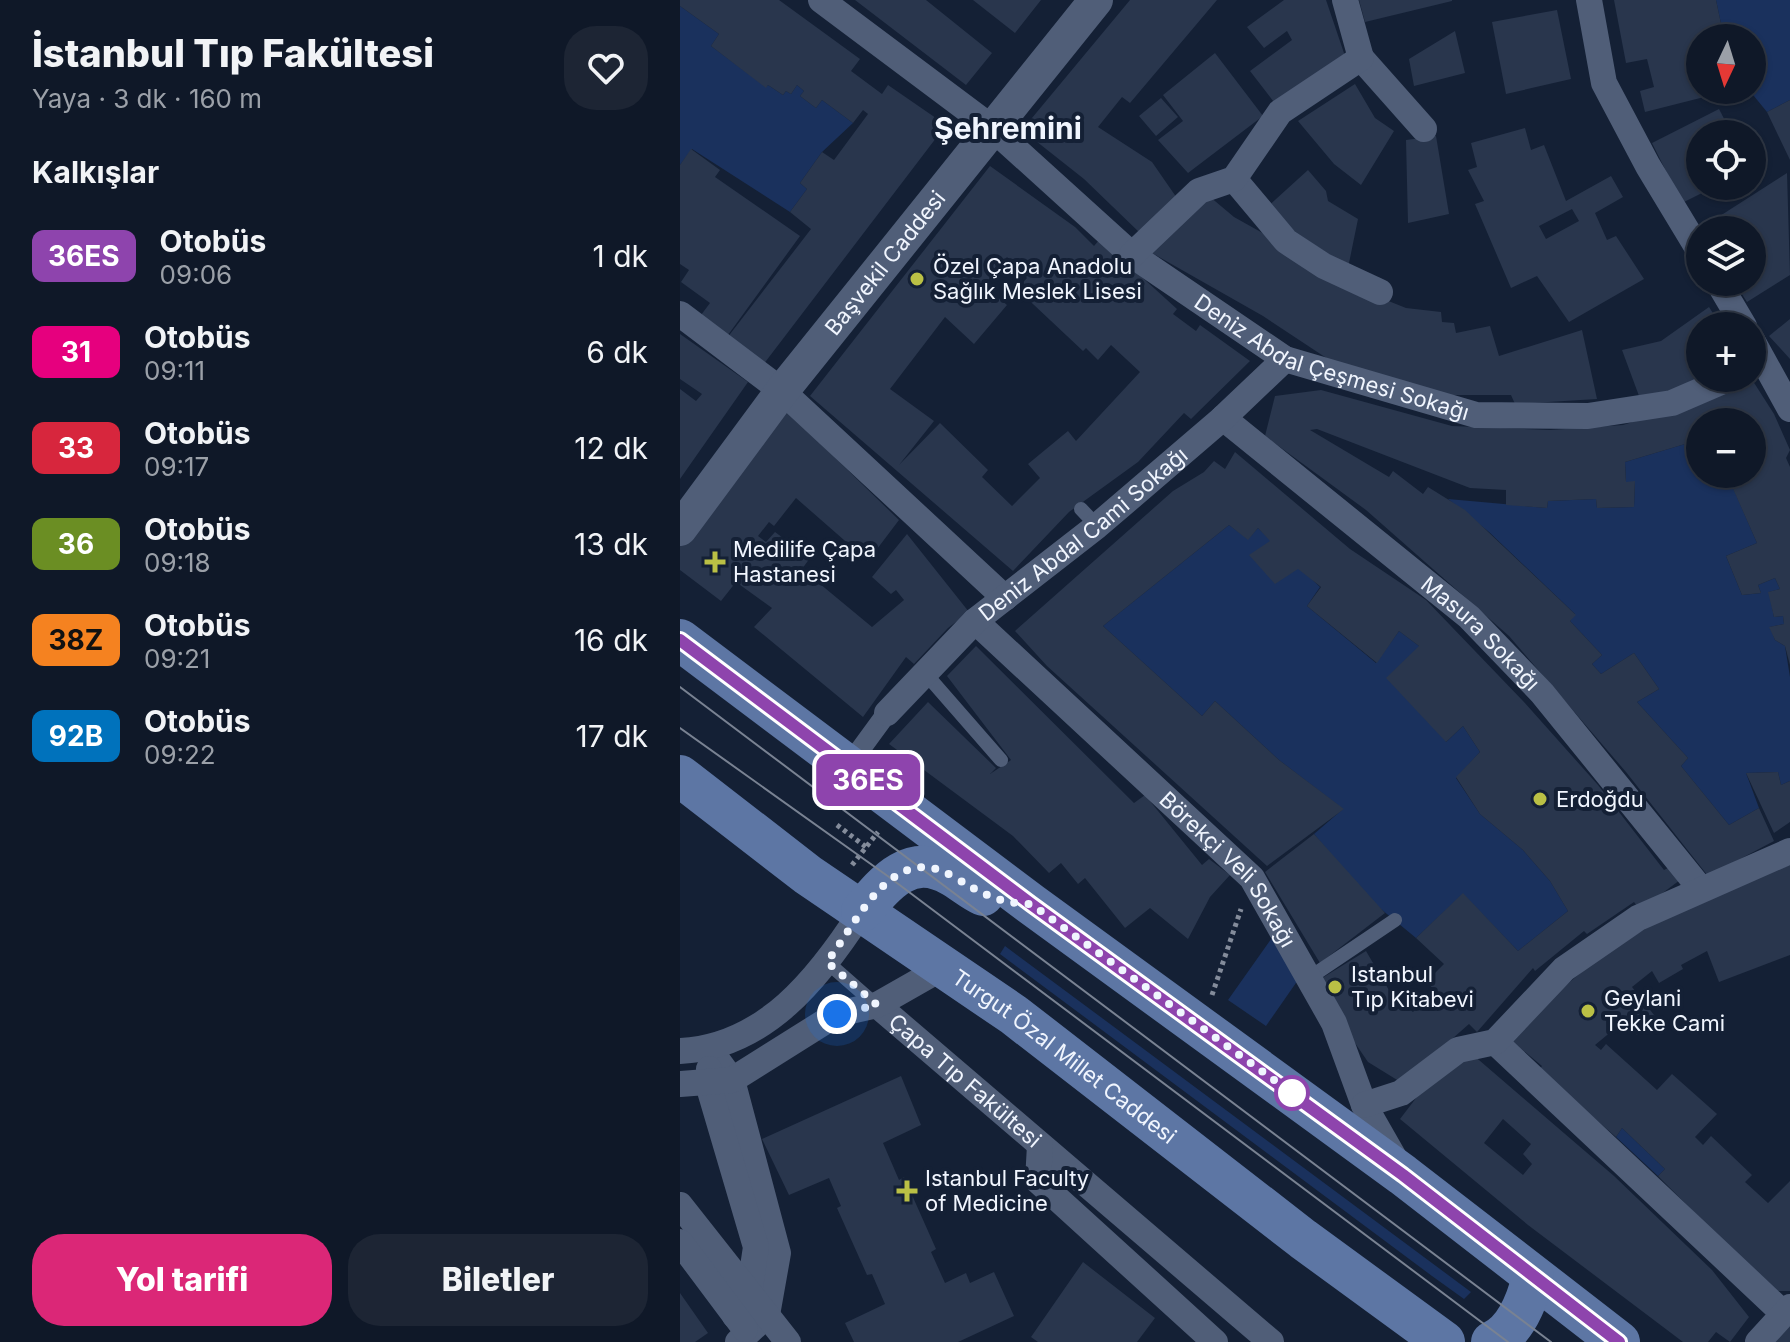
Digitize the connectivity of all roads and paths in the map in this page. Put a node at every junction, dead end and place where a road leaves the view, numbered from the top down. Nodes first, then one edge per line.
1 (821, 0) edge
2 (1096, 0) edge
3 (1345, 0) edge
4 (1589, 0) edge
5 (1361, 58) junction
6 (992, 128) junction
7 (1424, 129) dead end
8 (1234, 179) junction
9 (1686, 229) edge
10 (1132, 255) junction
11 (1380, 292) dead end
12 (680, 314) edge
13 (1285, 359) junction
14 (1766, 377) edge
15 (782, 391) junction
16 (1698, 392) edge
17 (1790, 409) edge
18 (1223, 418) junction
19 (680, 529) edge
20 (1005, 598) junction
21 (975, 621) junction
22 (680, 640) edge
23 (925, 673) junction
24 (887, 713) joint
25 (1001, 760) dead end
26 (849, 765) junction
27 (680, 776) edge
28 (898, 803) junction
29 (837, 825) dead end
30 (866, 847) junction
31 (1790, 851) edge
32 (1252, 878) junction
33 (1700, 888) junction
34 (847, 901) junction
35 (1031, 904) junction
36 (1395, 920) dead end
37 (827, 962) junction
38 (942, 968) junction
39 (1309, 978) junction
40 (877, 1005) junction
41 (1202, 1027) junction
42 (1495, 1042) junction
43 (710, 1050) junction
44 (680, 1051) edge
45 (720, 1082) junction
46 (680, 1084) edge
47 (1364, 1105) junction
48 (1040, 1145) junction
49 (1403, 1175) junction
50 (680, 1205) edge
51 (680, 1242) edge
52 (1533, 1277) junction
53 (1787, 1310) edge
54 (749, 1324) edge
55 (788, 1342) edge
56 (1215, 1342) edge
57 (1271, 1342) edge
58 (1444, 1342) edge
59 (1492, 1342) edge
60 (1619, 1342) edge
61 (1758, 1342) edge

1 - 6 street, Deniz Abdal Çeşmesi Sokağı
2 - 6 street, Başvekil Caddesi
3 - 5 street
4 - 9 street
5 - 7 street
5 - 8 street
6 - 10 street, Deniz Abdal Çeşmesi Sokağı
6 - 15 street, Başvekil Caddesi
8 - 10 street
8 - 11 street
10 - 13 street, Deniz Abdal Çeşmesi Sokağı
12 - 15 street
13 - 16 street, Deniz Abdal Çeşmesi Sokağı
13 - 18 street, Deniz Abdal Cami Sokağı
14 - 17 street
15 - 19 street, Başvekil Caddesi
15 - 20 street
18 - 20 street, Deniz Abdal Cami Sokağı
18 - 33 street, Masura Sokağı
20 - 21 street, Deniz Abdal Cami Sokağı
21 - 23 street, Deniz Abdal Cami Sokağı
21 - 32 street, Börekçi Veli Sokağı
22 - 26 main road
23 - 24 street, Deniz Abdal Cami Sokağı
23 - 25 lane
24 - 26 street
26 - 28 main road
27 - 34 main road, Turgut Özal Millet Caddesi
28 - 30 path
28 - 35 main road
29 - 30 path
30 - 34 path
31 - 33 street
32 - 39 street, Börekçi Veli Sokağı
32 - 41 path
33 - 42 street
34 - 35 main road
34 - 37 street
34 - 38 main road, Turgut Özal Millet Caddesi
35 - 41 main road
36 - 39 lane
37 - 40 lane
37 - 43 street
38 - 40 street, Çapa Tıp Fakültesi
38 - 58 main road, Turgut Özal Millet Caddesi
39 - 47 street, Börekçi Veli Sokağı
40 - 45 street, Çapa Tıp Fakültesi
40 - 48 street, Çapa Tıp Fakültesi
41 - 49 main road
42 - 47 street
42 - 53 street
43 - 44 street
43 - 45 street
45 - 46 street
45 - 54 street
47 - 49 street, Börekçi Veli Sokağı
48 - 56 street
48 - 57 street, Çapa Tıp Fakültesi
49 - 52 main road
50 - 54 street
51 - 54 street
52 - 59 main road
52 - 60 main road
53 - 61 street
54 - 55 street

